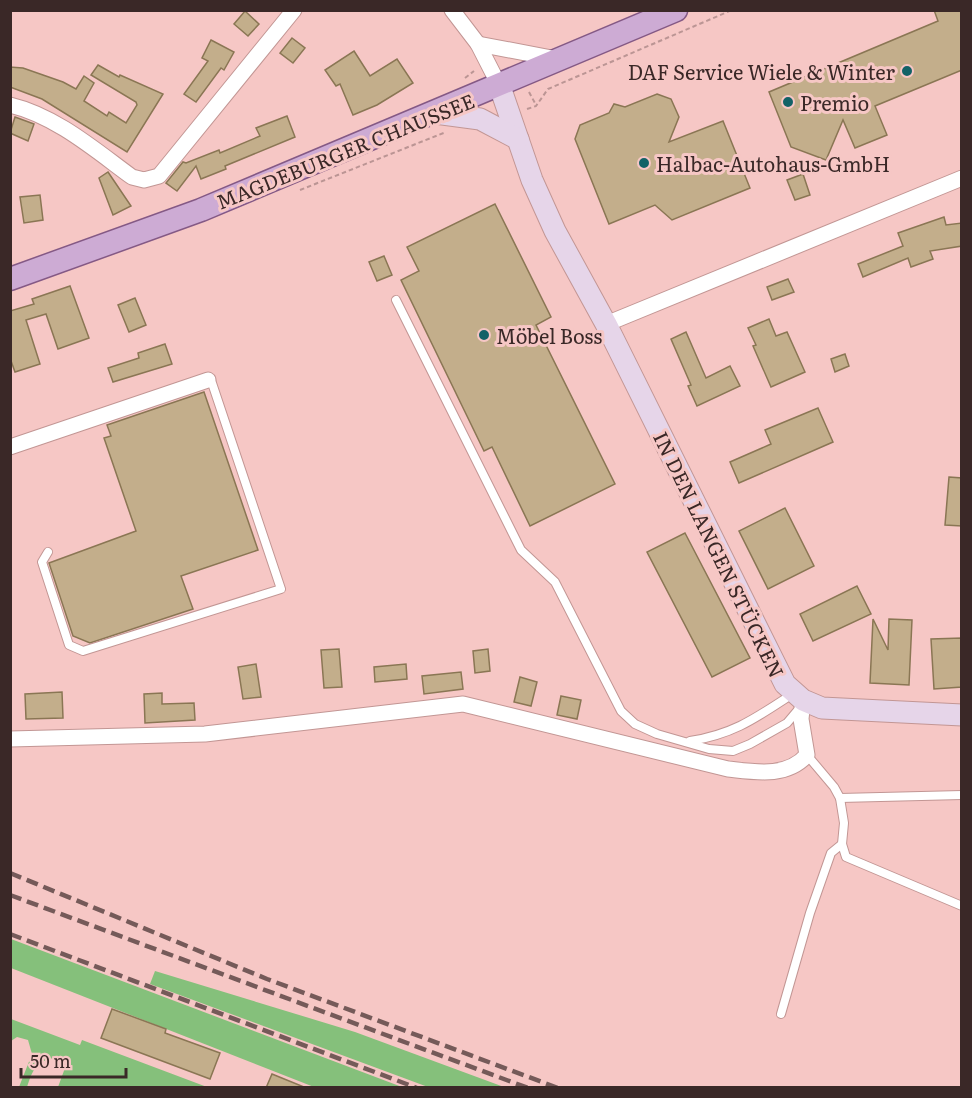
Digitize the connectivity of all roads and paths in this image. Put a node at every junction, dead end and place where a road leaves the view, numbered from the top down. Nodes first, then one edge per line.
1 (294, 10) edge
2 (452, 10) edge
3 (676, 10) edge
4 (732, 10) edge
5 (478, 44) junction
6 (563, 60) junction
7 (500, 87) junction
8 (10, 105) edge
9 (435, 113) junction
10 (509, 114) junction
11 (518, 139) junction
12 (962, 178) edge
13 (10, 279) edge
14 (396, 300) dead end
15 (606, 324) junction
16 (208, 380) joint
17 (10, 447) edge
18 (48, 552) dead end
19 (799, 697) junction
20 (962, 715) edge
21 (10, 738) edge
22 (688, 741) junction
23 (807, 755) junction
24 (962, 795) edge
25 (840, 798) junction
26 (842, 844) junction
27 (962, 906) edge
28 (781, 1014) dead end

1 - 8 street
2 - 5 street
3 - 6 main road, MAGDEBURGER CHAUSSEE
4 - 10 path
5 - 6 street
5 - 7 street
6 - 7 main road, MAGDEBURGER CHAUSSEE
7 - 9 main road, MAGDEBURGER CHAUSSEE
7 - 10 street, IN DEN LANGEN STÜCKEN
9 - 11 street
9 - 13 main road, MAGDEBURGER CHAUSSEE
10 - 11 street, IN DEN LANGEN STÜCKEN
11 - 15 street, IN DEN LANGEN STÜCKEN
12 - 15 street
14 - 22 lane
15 - 19 street, IN DEN LANGEN STÜCKEN
16 - 17 street
16 - 18 lane
19 - 20 street
19 - 22 lane
19 - 22 lane
19 - 23 street
21 - 23 street
23 - 25 lane
24 - 25 lane
25 - 26 lane
26 - 27 lane
26 - 28 lane

